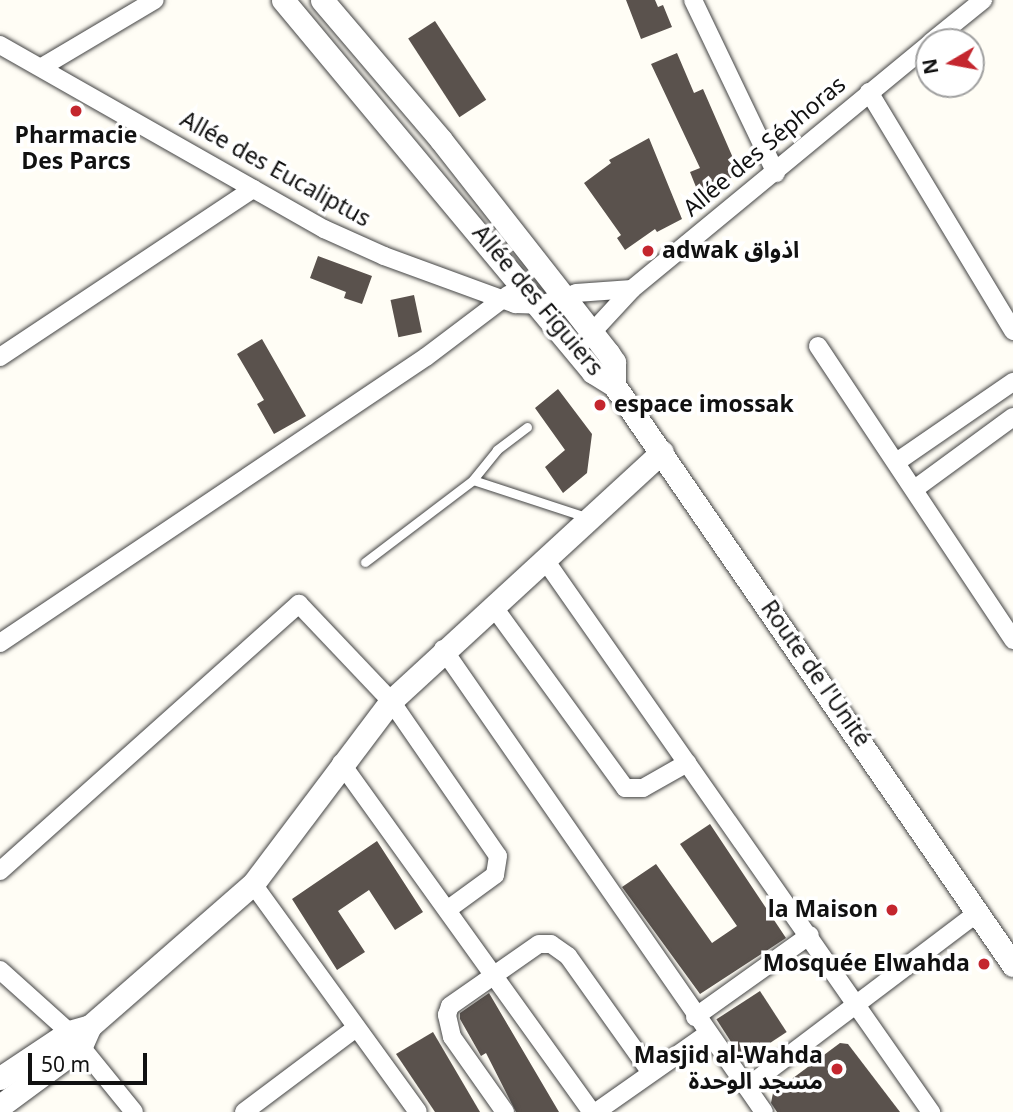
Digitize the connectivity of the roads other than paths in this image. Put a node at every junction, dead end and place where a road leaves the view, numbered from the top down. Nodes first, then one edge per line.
1 (155, 0) edge
2 (283, 0) edge
3 (322, 0) edge
4 (693, 0) edge
5 (983, 0) edge
6 (948, 28) edge
7 (0, 45) edge
8 (915, 55) edge
9 (42, 67) junction
10 (869, 92) junction
11 (776, 173) junction
12 (253, 189) junction
13 (523, 283) junction
14 (632, 289) junction
15 (562, 296) junction
16 (501, 300) junction
17 (540, 305) junction
18 (1013, 331) edge
19 (584, 341) junction
20 (817, 346) dead end
21 (0, 357) edge
22 (1013, 382) edge
23 (614, 386) joint
24 (1013, 418) edge
25 (527, 427) dead end
26 (662, 452) junction
27 (898, 461) junction
28 (473, 480) junction
29 (916, 488) junction
30 (590, 518) junction
31 (545, 560) junction
32 (365, 562) dead end
33 (493, 606) junction
34 (1013, 640) edge
35 (0, 643) edge
36 (443, 649) junction
37 (391, 701) junction
38 (341, 763) junction
39 (687, 763) junction
40 (0, 871) edge
41 (253, 884) junction
42 (447, 911) junction
43 (976, 914) junction
44 (810, 935) junction
45 (1013, 965) edge
46 (0, 970) edge
47 (494, 975) junction
48 (853, 1005) junction
49 (695, 1017) junction
50 (356, 1028) junction
51 (707, 1034) junction
52 (80, 1035) junction
53 (651, 1073) junction
54 (0, 1078) edge
55 (747, 1087) junction
56 (0, 1106) edge
57 (134, 1112) edge
58 (244, 1112) edge
59 (418, 1112) edge
60 (505, 1112) edge
61 (594, 1112) edge
62 (764, 1112) edge
63 (931, 1112) edge

1 - 9 street
2 - 13 street, Allée des Figuiers
3 - 15 street, Allée des Figuiers
4 - 11 street
5 - 6 street, Allée des Séphoras
7 - 9 street, Allée des Eucaliptus
8 - 10 street, Allée des Séphoras
9 - 12 street, Allée des Eucaliptus
10 - 11 street, Allée des Séphoras
10 - 18 street
11 - 14 street, Allée des Séphoras
12 - 16 street, Allée des Eucaliptus
12 - 21 street
13 - 16 street
13 - 17 street, Allée des Figuiers
14 - 15 street
14 - 19 street, Allée des Séphoras
15 - 17 street
15 - 19 street, Allée des Figuiers
16 - 17 street, Allée des Eucaliptus
16 - 35 street
17 - 19 street, Allée des Figuiers
19 - 23 street, Allée des Figuiers
20 - 27 street
22 - 27 street
23 - 26 street, Route de l'Unité
24 - 29 street
25 - 28 lane
26 - 30 street
26 - 43 street, Route de l'Unité
27 - 29 street
28 - 30 lane
28 - 32 lane
29 - 34 street
30 - 31 street
31 - 33 street
31 - 39 street
33 - 36 street
33 - 39 street
36 - 37 street
36 - 49 street
37 - 38 street
37 - 40 street
37 - 42 street
38 - 41 street
38 - 42 street
39 - 44 street
41 - 50 street
41 - 52 street
42 - 47 street
43 - 45 street, Route de l'Unité
43 - 48 street
44 - 48 street
44 - 49 street
46 - 52 street
47 - 53 street
47 - 60 street
47 - 61 street
48 - 55 street
48 - 63 street
49 - 51 street
50 - 58 street
50 - 59 street
51 - 53 street
51 - 55 street
52 - 54 street
52 - 56 street
52 - 57 street
53 - 61 street
55 - 62 street

